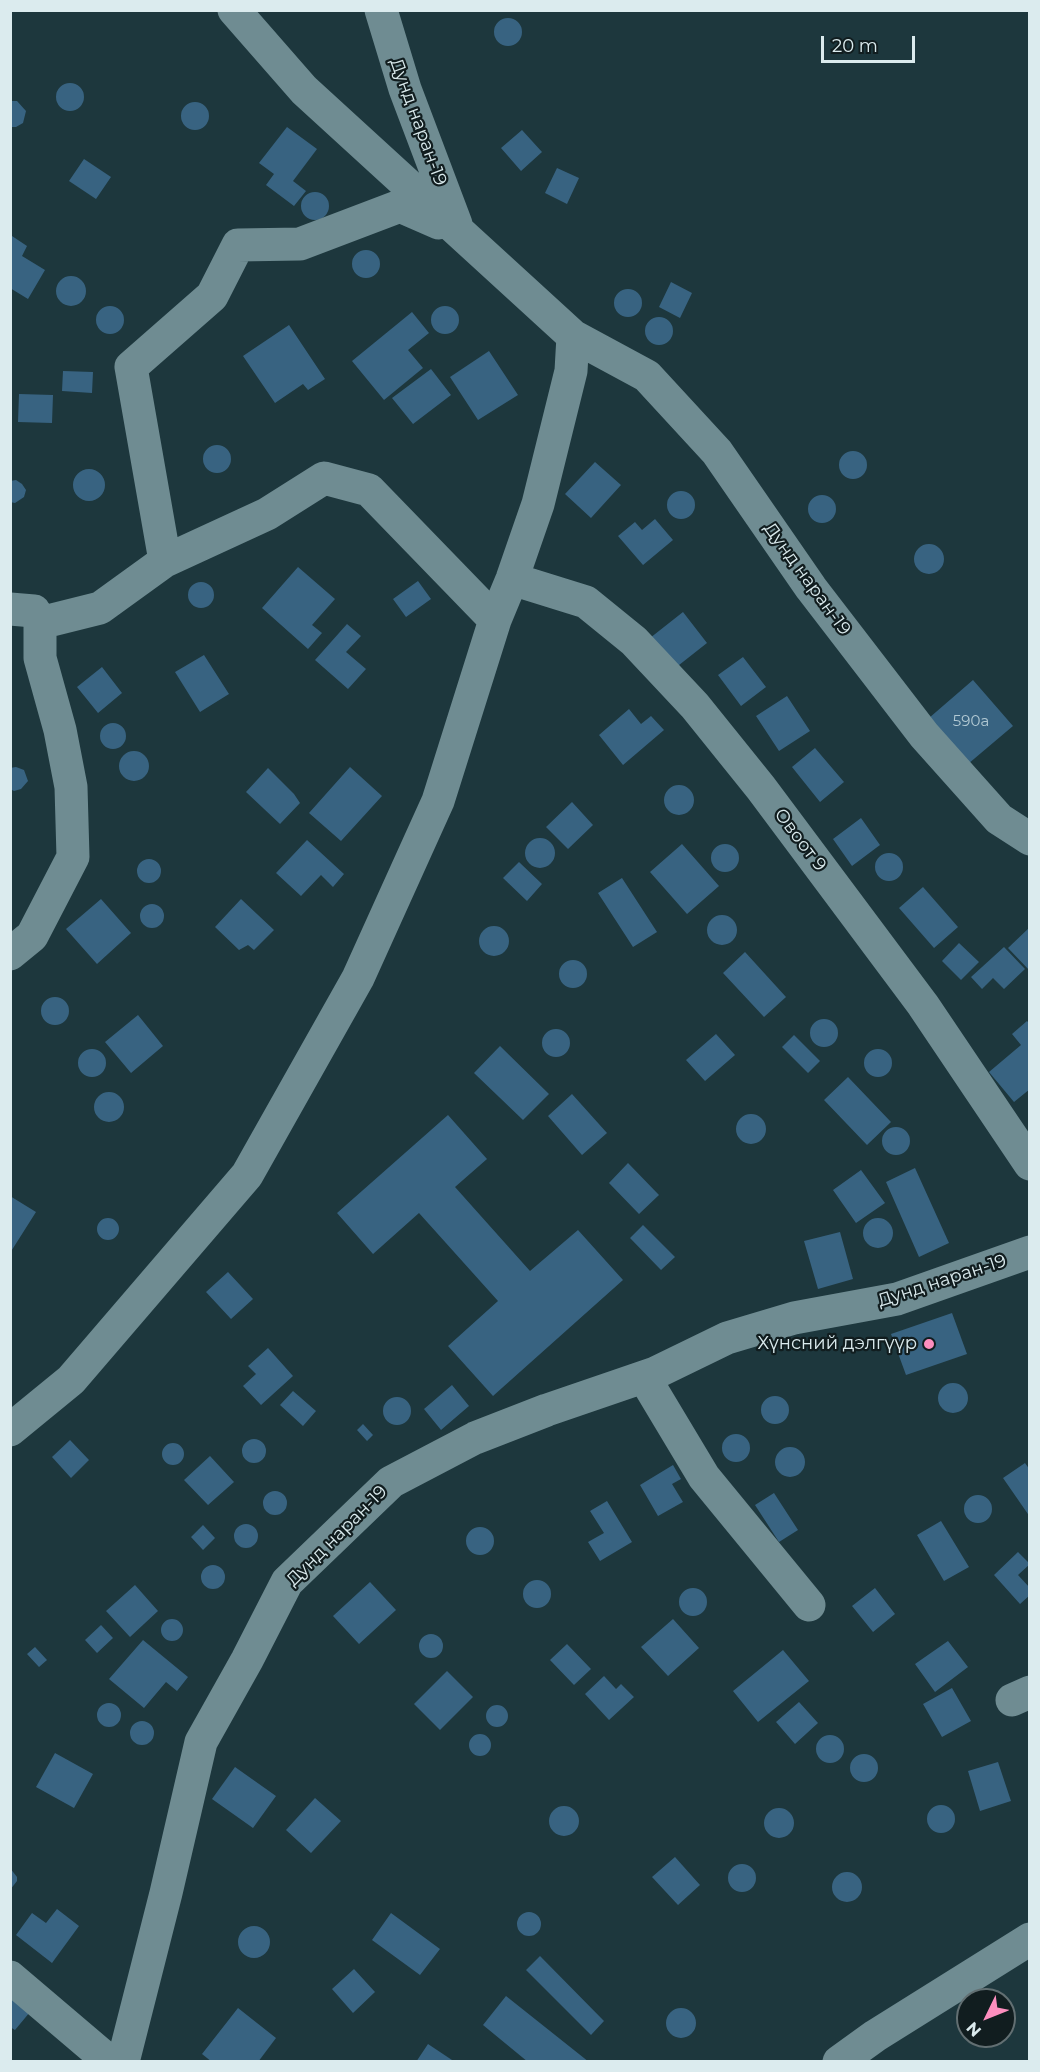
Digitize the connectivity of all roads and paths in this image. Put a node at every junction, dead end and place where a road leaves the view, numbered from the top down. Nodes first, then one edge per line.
1 (234, 10) edge
2 (381, 10) edge
3 (459, 232) junction
4 (573, 336) junction
5 (165, 561) junction
6 (512, 579) junction
7 (10, 609) edge
8 (495, 620) junction
9 (40, 623) junction
10 (1029, 839) edge
11 (10, 954) edge
12 (1029, 1164) edge
13 (1029, 1252) edge
14 (644, 1377) junction
15 (10, 1430) edge
16 (809, 1605) dead end
17 (1029, 1939) edge
18 (10, 1977) edge
19 (110, 2061) edge
20 (123, 2061) edge
21 (838, 2061) edge

1 - 3 street, Дунд наран-19
2 - 3 street, Дунд наран-19
3 - 4 street, Дунд наран-19
3 - 5 street
4 - 6 street
4 - 10 street, Дунд наран-19
5 - 8 street
5 - 9 street
6 - 8 street
6 - 12 street, Овоот 9
7 - 9 street
8 - 15 street
9 - 11 street
13 - 14 street, Дунд наран-19
14 - 16 street
14 - 20 street, Дунд наран-19
17 - 21 street
18 - 19 street

